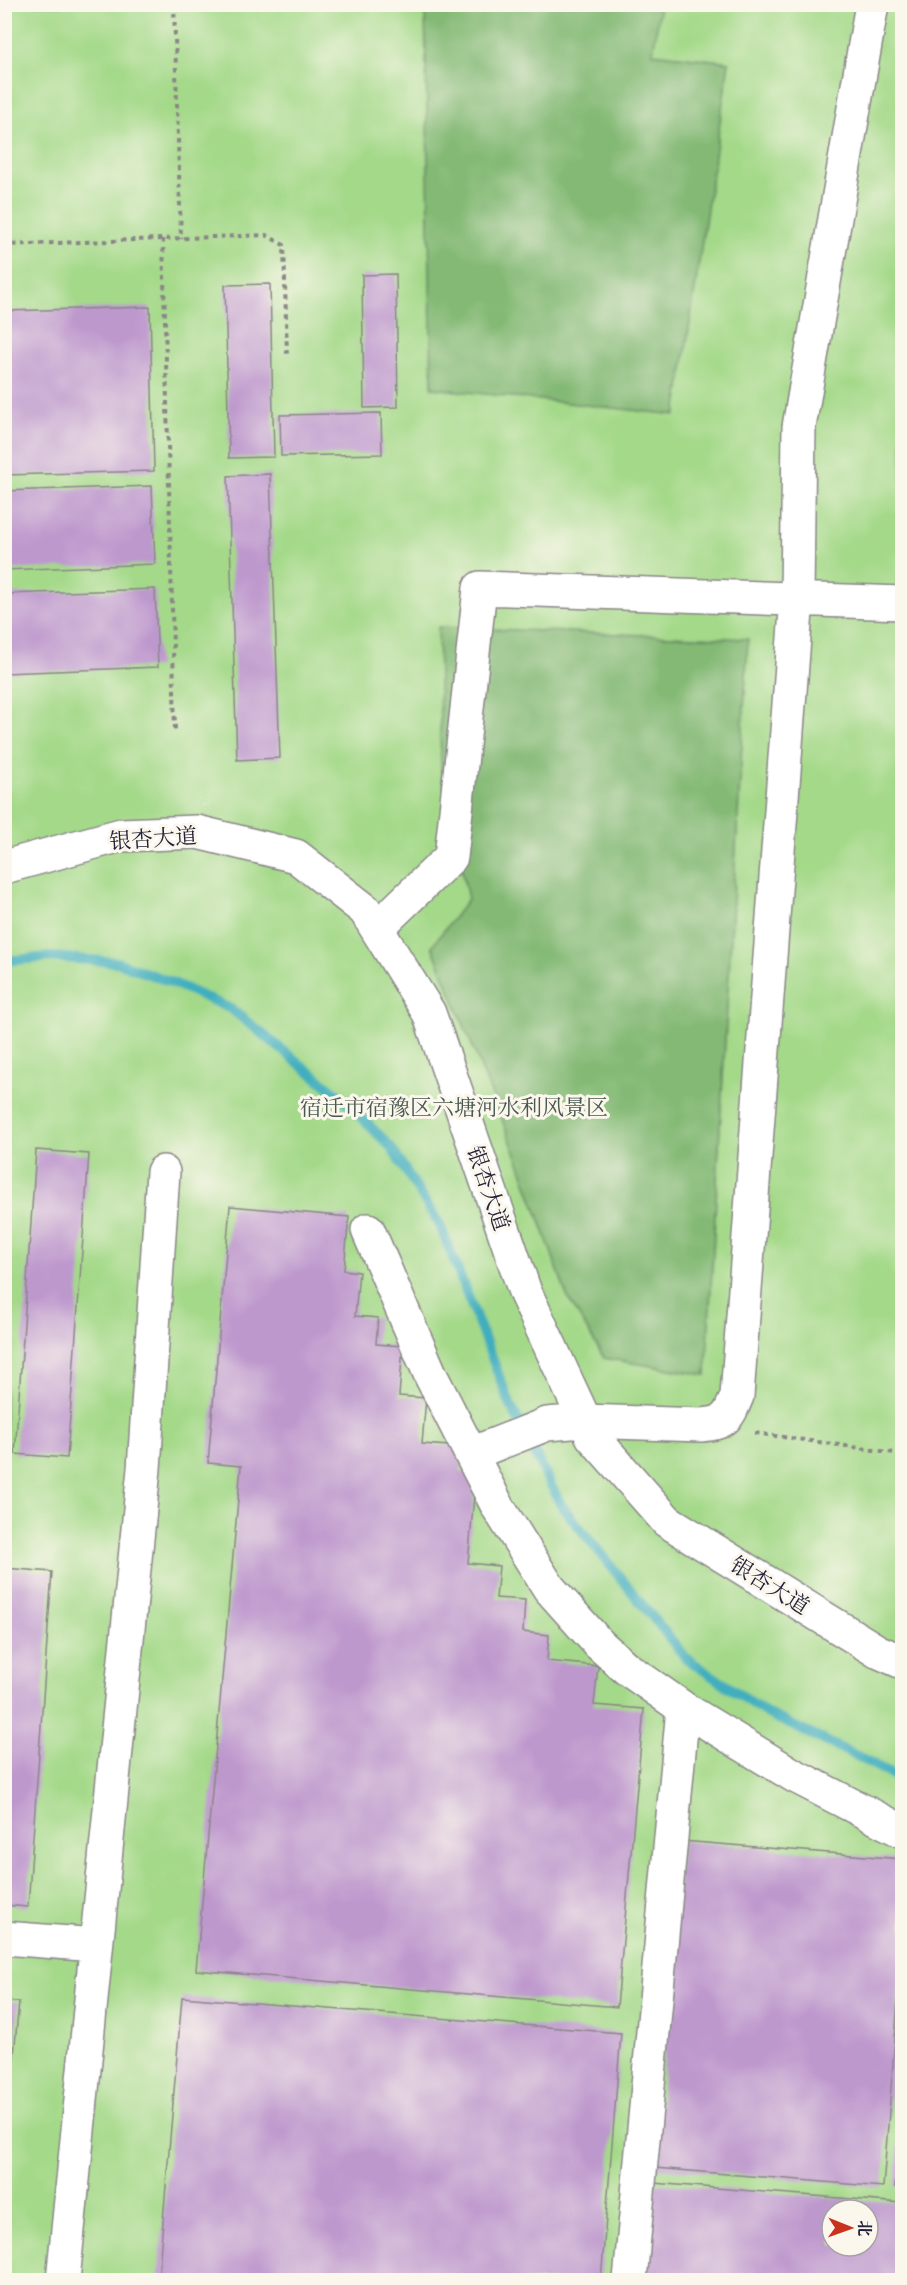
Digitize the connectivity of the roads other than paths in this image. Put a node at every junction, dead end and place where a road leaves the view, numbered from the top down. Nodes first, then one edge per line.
1 (872, 4) edge
2 (797, 598) junction
3 (903, 603) edge
4 (4, 867) edge
5 (377, 928) junction
6 (163, 1172) dead end
7 (368, 1230) dead end
8 (584, 1421) junction
9 (471, 1454) junction
10 (903, 1662) edge
11 (683, 1708) junction
12 (903, 1831) edge
13 (4, 1938) edge
14 (96, 1945) junction
15 (63, 2280) edge
16 (630, 2280) edge

1 - 2 street
2 - 3 street
2 - 5 street
2 - 8 street
4 - 5 street, 银杏大道
5 - 8 street, 银杏大道
6 - 14 street
7 - 9 street
8 - 9 street
8 - 10 street, 银杏大道
9 - 11 street
11 - 12 street
11 - 16 street
13 - 14 street
14 - 15 street

